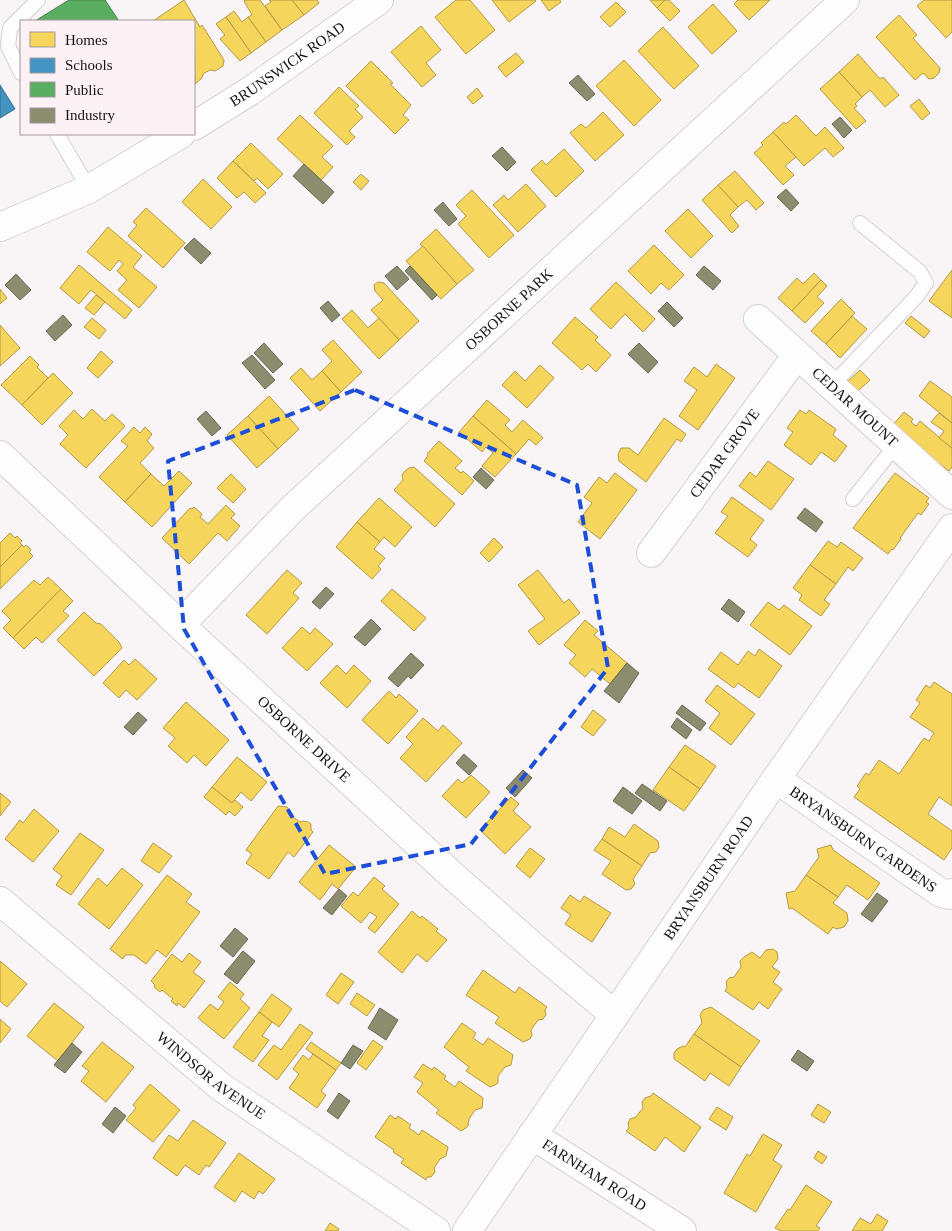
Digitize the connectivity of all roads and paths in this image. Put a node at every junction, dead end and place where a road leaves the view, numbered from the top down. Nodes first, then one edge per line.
1 (38, 0) edge
2 (379, 0) edge
3 (845, 0) edge
4 (20, 72) edge
5 (195, 125) edge
6 (58, 135) edge
7 (179, 135) edge
8 (89, 189) junction
9 (860, 223) dead end
10 (0, 226) edge
11 (758, 319) dead end
12 (797, 355) junction
13 (831, 386) junction
14 (896, 445) junction
15 (0, 455) edge
16 (952, 495) edge
17 (854, 499) dead end
18 (952, 528) edge
19 (651, 552) dead end
20 (180, 625) junction
21 (776, 779) junction
22 (952, 893) edge
23 (0, 901) edge
24 (615, 1015) junction
25 (532, 1135) junction
26 (436, 1231) edge
27 (467, 1231) edge
28 (682, 1231) edge

1 - 4 lane
2 - 5 street, BRUNSWICK ROAD
3 - 20 street, OSBORNE PARK
6 - 8 lane
7 - 8 street
8 - 10 street
9 - 13 lane
11 - 12 street, CEDAR MOUNT
12 - 13 street, CEDAR MOUNT
12 - 19 street, CEDAR GROVE
13 - 14 street, CEDAR MOUNT
14 - 16 street, CEDAR MOUNT
14 - 17 lane
15 - 20 street, OSBORNE DRIVE
18 - 21 street, BRYANSBURN ROAD
20 - 24 street, OSBORNE DRIVE
21 - 22 street, BRYANSBURN GARDENS
21 - 24 street, BRYANSBURN ROAD
23 - 26 street, WINDSOR AVENUE
24 - 25 street, BRYANSBURN ROAD
25 - 27 street, BRYANSBURN ROAD
25 - 28 street, FARNHAM ROAD

